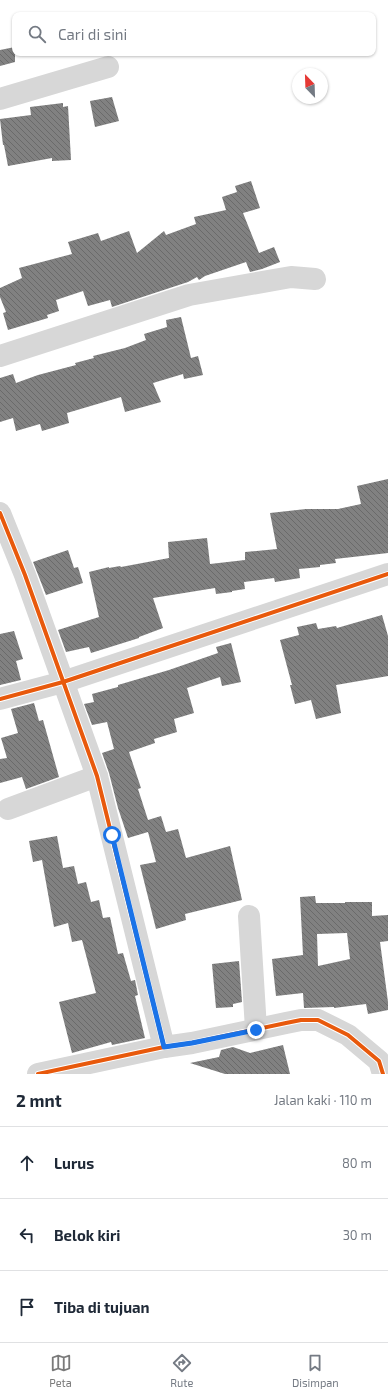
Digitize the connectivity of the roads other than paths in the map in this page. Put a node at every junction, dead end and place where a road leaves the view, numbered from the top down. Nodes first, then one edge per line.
1 (108, 68) dead end
2 (0, 99) edge
3 (315, 279) dead end
4 (0, 356) edge
5 (0, 513) edge
6 (388, 574) edge
7 (63, 682) junction
8 (0, 699) edge
9 (97, 776) junction
10 (8, 809) dead end
11 (249, 916) dead end
12 (256, 1030) junction
13 (164, 1047) junction
14 (383, 1064) edge
15 (38, 1074) edge

1 - 2 street
3 - 4 street
5 - 7 street
6 - 7 street
7 - 8 street
7 - 9 street
9 - 10 street
9 - 13 street
11 - 12 street
12 - 13 street
12 - 14 street
13 - 15 street

